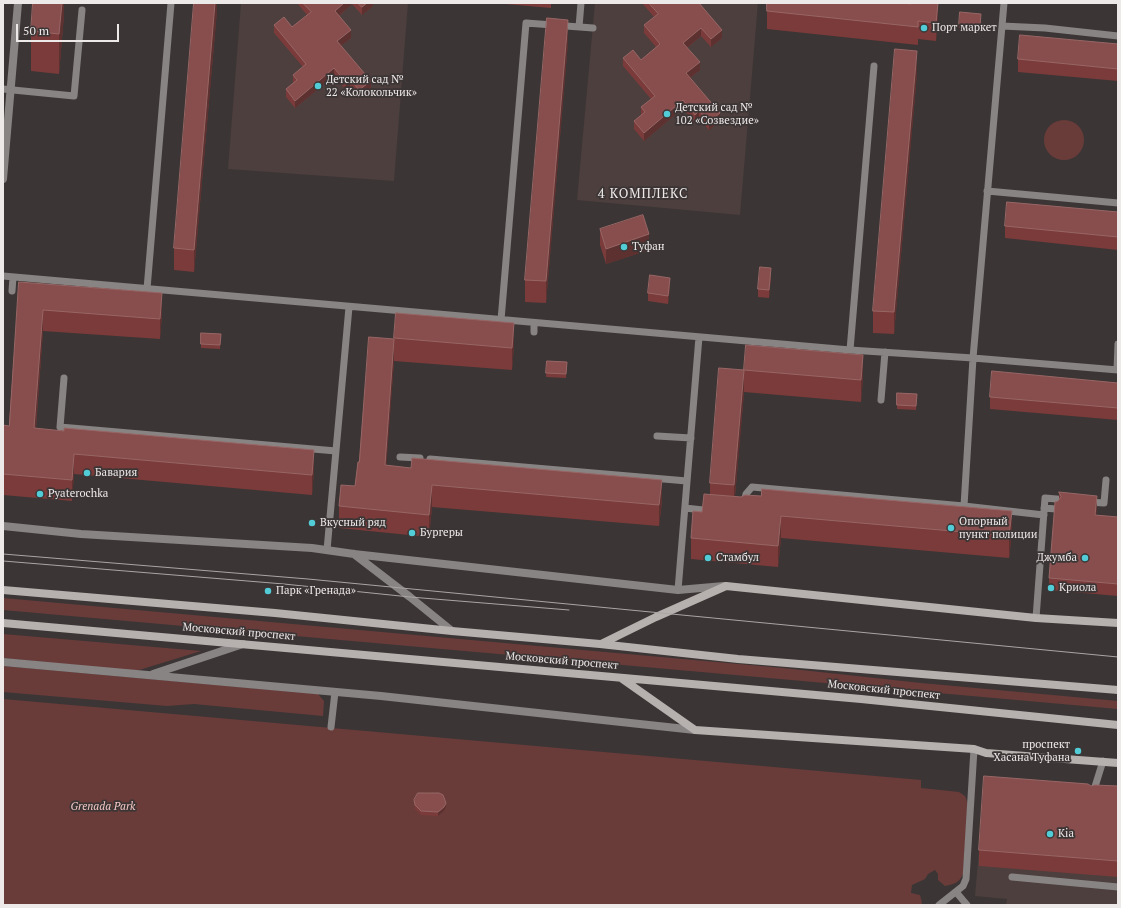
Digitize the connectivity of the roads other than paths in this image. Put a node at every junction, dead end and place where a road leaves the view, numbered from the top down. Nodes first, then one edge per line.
1 (18, 3) edge
2 (171, 3) edge
3 (581, 3) edge
4 (1004, 3) edge
5 (82, 10) dead end
6 (1002, 26) junction
7 (579, 27) junction
8 (593, 28) dead end
9 (1118, 36) edge
10 (874, 66) dead end
11 (7, 89) edge
12 (3, 179) edge
13 (987, 191) junction
14 (1118, 203) edge
15 (3, 276) edge
16 (13, 277) junction
17 (147, 289) junction
18 (12, 291) dead end
19 (349, 306) junction
20 (501, 320) junction
21 (534, 323) junction
22 (534, 332) dead end
23 (700, 337) junction
24 (1118, 344) edge
25 (850, 350) junction
26 (885, 352) junction
27 (973, 358) junction
28 (1117, 370) edge
29 (64, 378) dead end
30 (882, 400) dead end
31 (657, 436) dead end
32 (691, 438) junction
33 (336, 451) junction
34 (400, 457) dead end
35 (1106, 480) dead end
36 (687, 481) junction
37 (1076, 500) edge
38 (1089, 504) edge
39 (964, 506) junction
40 (685, 508) junction
41 (1056, 509) edge
42 (720, 511) edge
43 (1044, 511) junction
44 (741, 513) edge
45 (3, 526) edge
46 (327, 550) junction
47 (354, 554) junction
48 (726, 586) junction
49 (3, 590) edge
50 (678, 590) junction
51 (1036, 618) junction
52 (3, 623) edge
53 (1118, 623) edge
54 (452, 631) junction
55 (245, 643) junction
56 (600, 644) junction
57 (3, 662) edge
58 (149, 675) junction
59 (621, 677) junction
60 (1118, 690) edge
61 (335, 692) junction
62 (1118, 725) edge
63 (331, 727) dead end
64 (695, 730) junction
65 (974, 749) junction
66 (1103, 762) junction
67 (1118, 763) edge
68 (1092, 796) edge
69 (1012, 876) dead end
70 (1118, 887) edge
71 (956, 892) junction
72 (939, 905) edge
73 (967, 905) edge

1 - 11 street
2 - 17 lane
3 - 7 lane
4 - 6 lane
5 - 11 lane
6 - 9 lane
6 - 13 lane
7 - 8 lane
7 - 20 lane
10 - 25 lane
11 - 12 street
13 - 14 lane
13 - 27 lane
15 - 16 lane
16 - 17 lane
16 - 18 lane
17 - 19 lane
19 - 20 lane
19 - 33 lane
20 - 21 lane
21 - 22 lane
21 - 23 lane
23 - 25 lane
23 - 32 lane
24 - 28 lane
25 - 26 lane
26 - 27 lane
26 - 30 lane
27 - 28 lane
27 - 39 lane
29 - 33 lane
31 - 32 lane
32 - 36 lane
33 - 46 lane
34 - 36 lane
35 - 38 lane
36 - 40 lane
37 - 43 lane
39 - 43 lane
39 - 44 lane
40 - 42 lane
40 - 50 lane
41 - 43 lane
43 - 51 lane
45 - 46 street
46 - 47 street
47 - 50 street
47 - 54 street
48 - 50 street
48 - 51 main road
48 - 56 main road
49 - 54 main road, Московский проспект
51 - 53 main road
52 - 55 main road, Московский проспект
54 - 56 main road, Московский проспект
55 - 58 street
55 - 59 main road, Московский проспект
56 - 60 main road, Московский проспект
57 - 58 street
58 - 61 street
59 - 62 main road, Московский проспект
59 - 64 main road
61 - 63 lane
61 - 64 street
64 - 65 main road
65 - 66 main road
65 - 71 lane
66 - 67 main road
66 - 68 lane
69 - 70 lane
71 - 72 lane
71 - 73 lane

